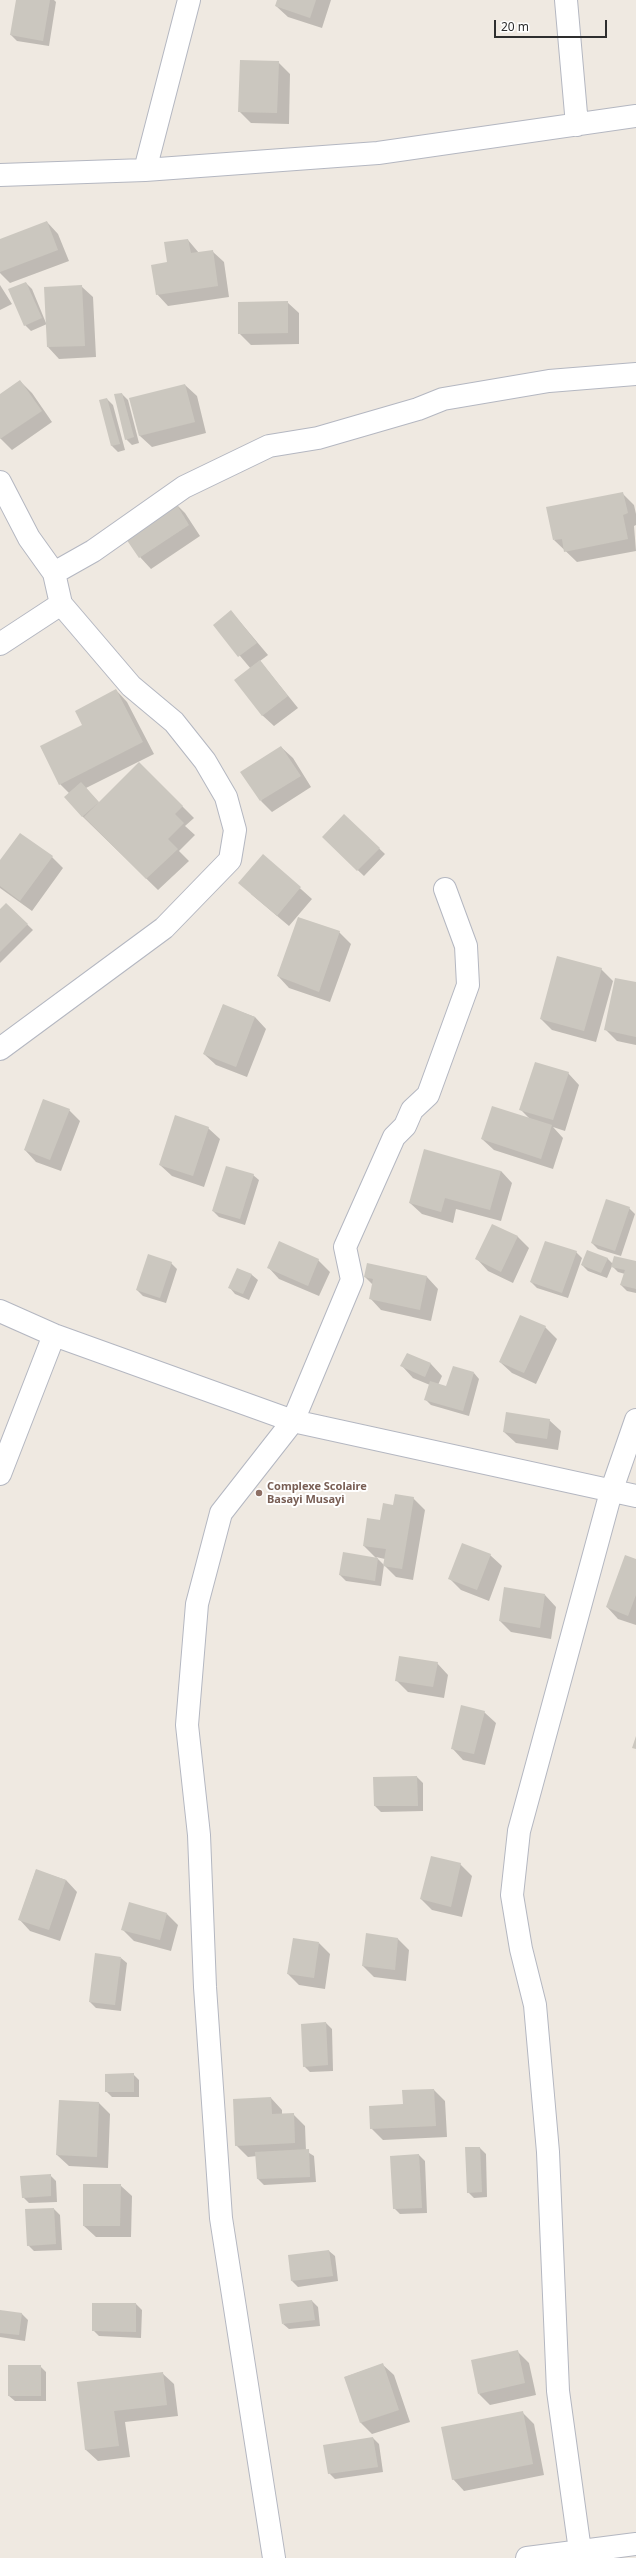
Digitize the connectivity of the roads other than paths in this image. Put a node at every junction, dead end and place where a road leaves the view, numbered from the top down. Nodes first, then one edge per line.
1 (189, 0) edge
2 (566, 0) edge
3 (636, 116) edge
4 (577, 125) junction
5 (145, 170) junction
6 (0, 175) edge
7 (636, 374) edge
8 (0, 482) edge
9 (54, 573) junction
10 (61, 604) junction
11 (0, 644) edge
12 (445, 889) dead end
13 (0, 1049) edge
14 (0, 1311) edge
15 (54, 1335) junction
16 (636, 1420) edge
17 (293, 1422) junction
18 (0, 1474) edge
19 (611, 1492) junction
20 (636, 1496) edge
21 (636, 2544) edge
22 (580, 2555) edge
23 (274, 2558) edge
24 (527, 2558) edge

1 - 5 street
2 - 4 street
3 - 4 street
4 - 5 street
5 - 6 street
7 - 9 street
8 - 9 street
9 - 10 street
10 - 11 street
10 - 13 street
12 - 17 street
14 - 15 street
15 - 17 street
15 - 18 street
16 - 19 street
17 - 19 street
17 - 23 street
19 - 20 street
19 - 22 street
21 - 22 street
22 - 24 street

